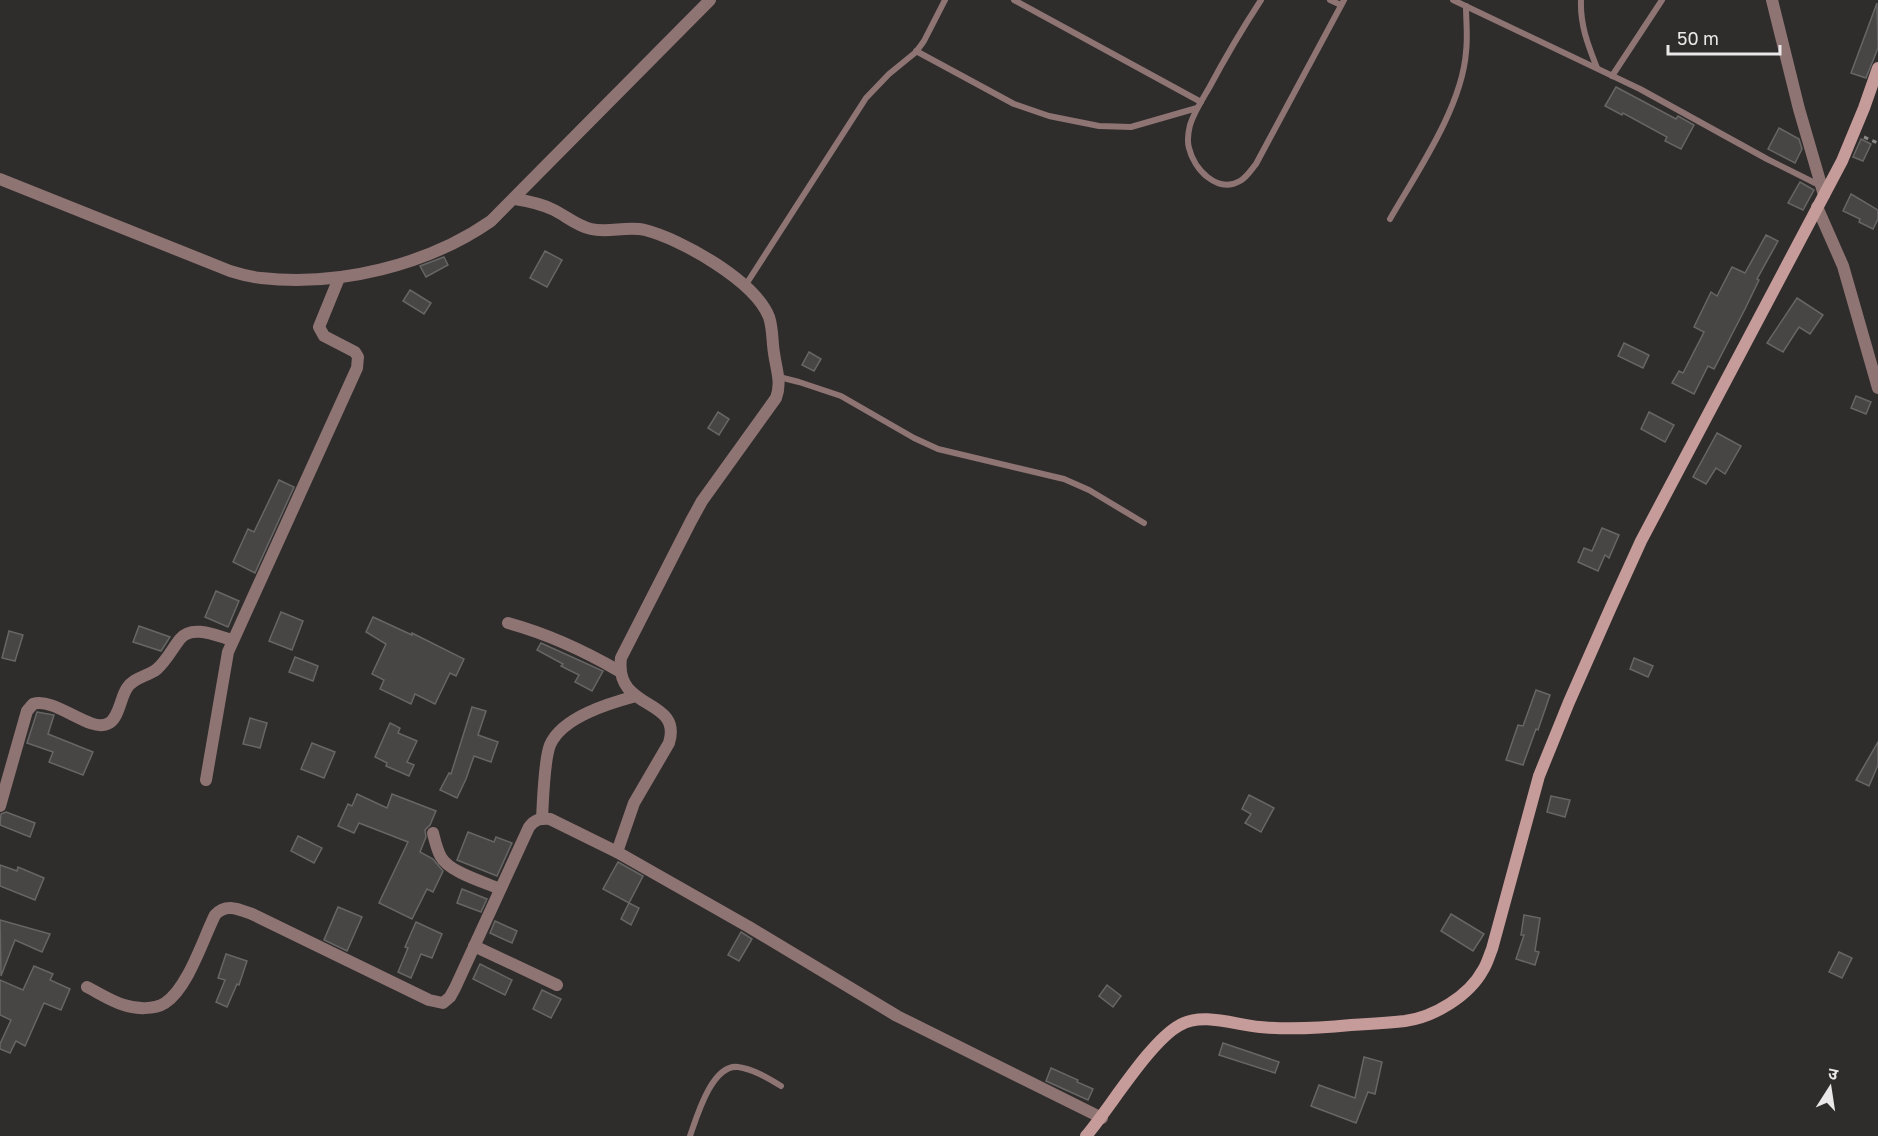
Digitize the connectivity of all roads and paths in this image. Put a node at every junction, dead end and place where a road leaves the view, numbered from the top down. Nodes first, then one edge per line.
1 (710, 0) edge
2 (945, 0) edge
3 (1014, 0) edge
4 (1261, 0) edge
5 (1330, 0) edge
6 (1453, 0) edge
7 (1581, 0) edge
8 (1662, 0) edge
9 (1772, 0) edge
10 (1343, 3) edge
11 (1466, 6) junction
12 (916, 51) junction
13 (1878, 68) edge
14 (1597, 69) junction
15 (1612, 76) junction
16 (1199, 105) junction
17 (0, 179) edge
18 (1821, 196) junction
19 (515, 199) junction
20 (1390, 219) dead end
21 (339, 278) junction
22 (745, 286) junction
23 (779, 377) junction
24 (1878, 388) edge
25 (1144, 523) dead end
26 (508, 623) dead end
27 (232, 640) junction
28 (619, 671) junction
29 (636, 696) junction
30 (206, 780) dead end
31 (0, 806) edge
32 (542, 819) junction
33 (433, 833) dead end
34 (617, 852) junction
35 (500, 890) junction
36 (474, 946) junction
37 (557, 985) dead end
38 (87, 987) dead end
39 (781, 1086) dead end
40 (1102, 1118) junction
41 (690, 1136) edge
42 (1086, 1136) edge

1 - 19 street
2 - 12 lane
3 - 16 lane
4 - 16 lane
5 - 10 lane
6 - 11 lane
7 - 14 lane
8 - 15 lane
9 - 18 street
10 - 16 lane
11 - 14 lane
11 - 20 lane
12 - 16 lane
12 - 22 lane
13 - 18 street
14 - 15 lane
15 - 18 lane
17 - 21 street
18 - 24 street
18 - 40 street
19 - 21 street
19 - 22 street
21 - 27 street
22 - 23 street
23 - 25 lane
23 - 28 street
26 - 28 street
27 - 30 street
27 - 31 street
28 - 29 street
29 - 32 street
29 - 34 street
32 - 34 street
32 - 35 street
33 - 35 street
34 - 40 street
35 - 36 street
36 - 37 street
36 - 38 street
39 - 41 lane
40 - 42 street

